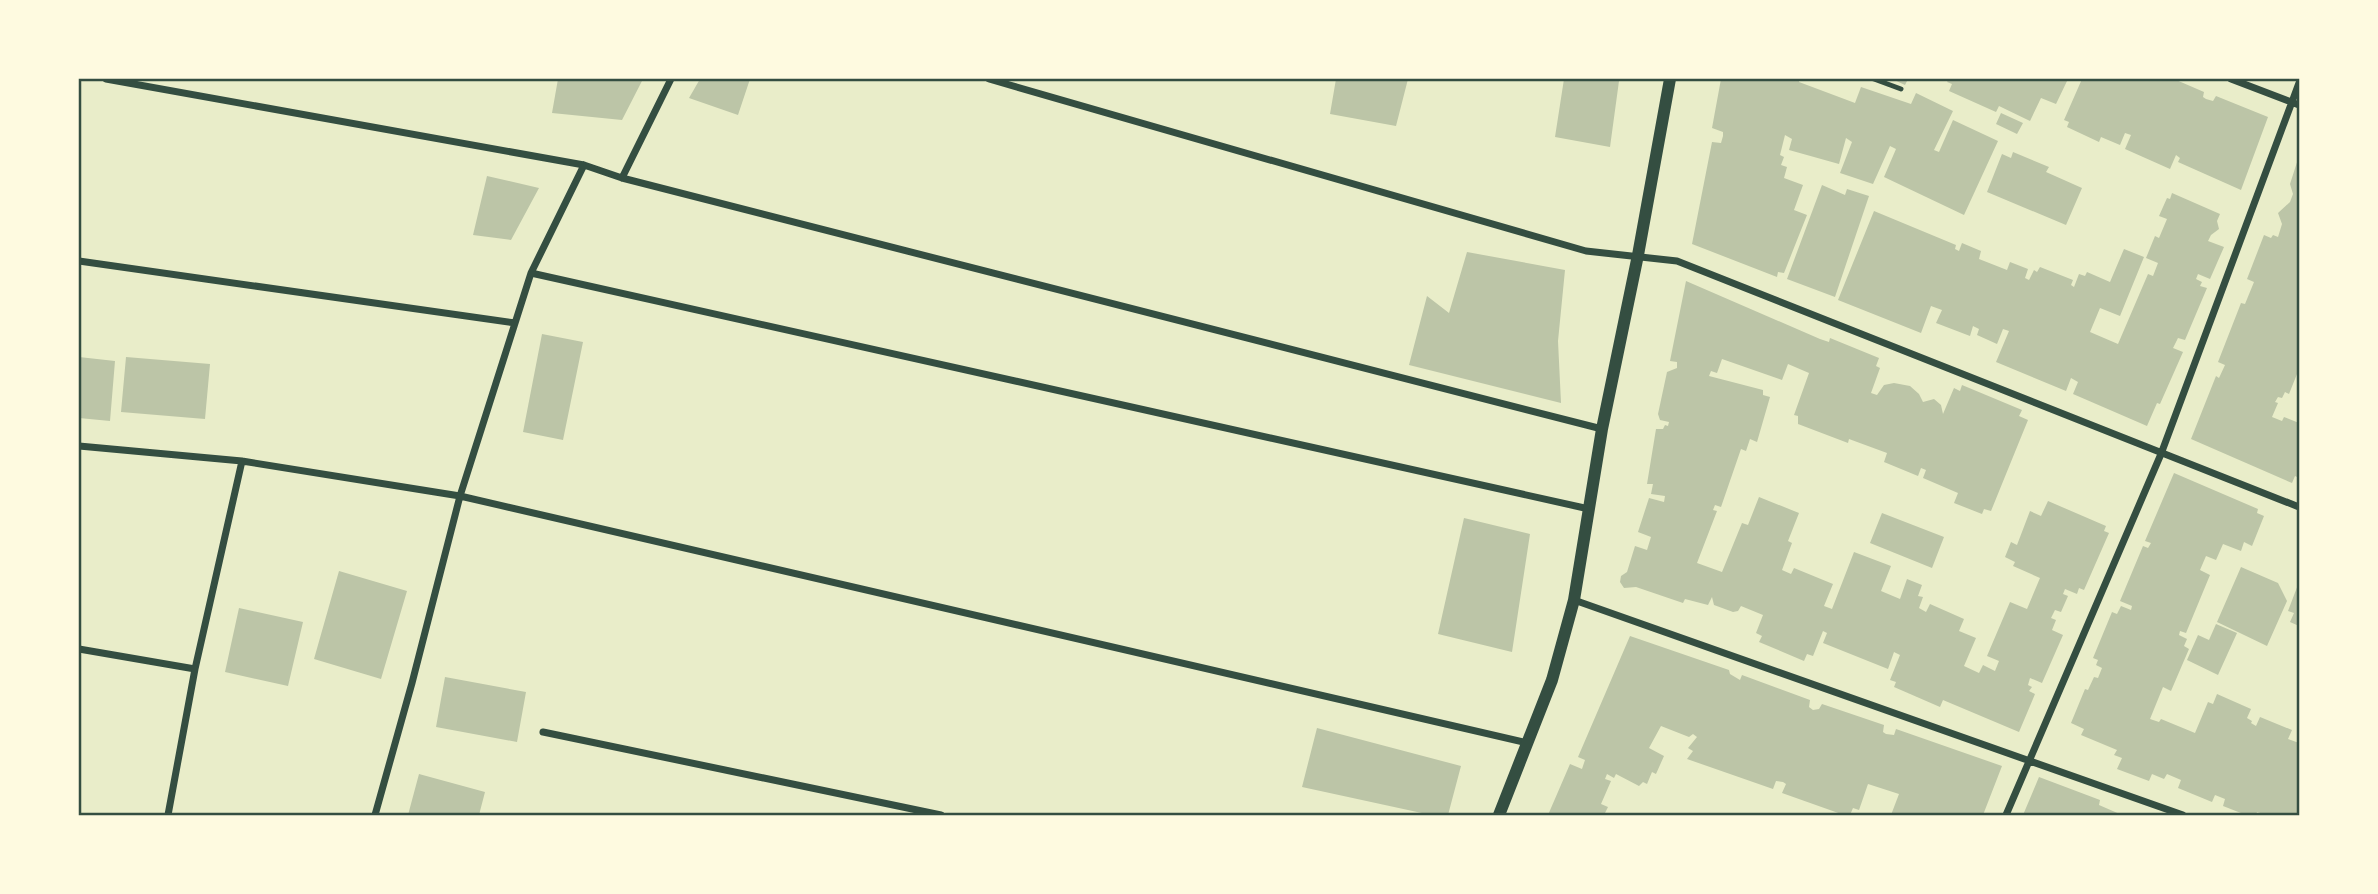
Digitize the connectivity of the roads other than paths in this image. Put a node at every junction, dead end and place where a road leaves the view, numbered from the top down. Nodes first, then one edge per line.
1 (106, 79) edge
2 (671, 79) edge
3 (989, 79) edge
4 (1670, 79) edge
5 (1874, 79) edge
6 (2231, 79) edge
7 (2299, 83) edge
8 (1901, 89) dead end
9 (2296, 104) edge
10 (584, 165) junction
11 (622, 178) junction
12 (1638, 255) junction
13 (79, 261) edge
14 (531, 273) junction
15 (515, 323) junction
16 (1602, 429) junction
17 (79, 446) edge
18 (2161, 454) junction
19 (242, 460) junction
20 (460, 496) junction
21 (2299, 507) edge
22 (1590, 509) junction
23 (1574, 600) junction
24 (79, 649) edge
25 (195, 669) junction
26 (543, 732) dead end
27 (1528, 743) junction
28 (2030, 760) junction
29 (168, 815) edge
30 (375, 815) edge
31 (941, 815) edge
32 (1499, 815) edge
33 (2006, 815) edge
34 (2183, 815) edge

1 - 10 street
2 - 11 street
3 - 12 street
4 - 12 street
5 - 8 lane
6 - 9 street
7 - 9 street
9 - 18 street
10 - 11 street
10 - 14 street
11 - 16 street
12 - 16 street
12 - 18 street
13 - 15 street
14 - 15 street
14 - 22 street
15 - 20 street
16 - 22 street
17 - 19 street
18 - 21 street
18 - 28 street
19 - 20 street
19 - 25 street
20 - 27 street
20 - 30 street
22 - 23 street
23 - 27 street
23 - 28 street
24 - 25 street
25 - 29 street
26 - 31 street
27 - 32 street
28 - 33 street
28 - 34 street

